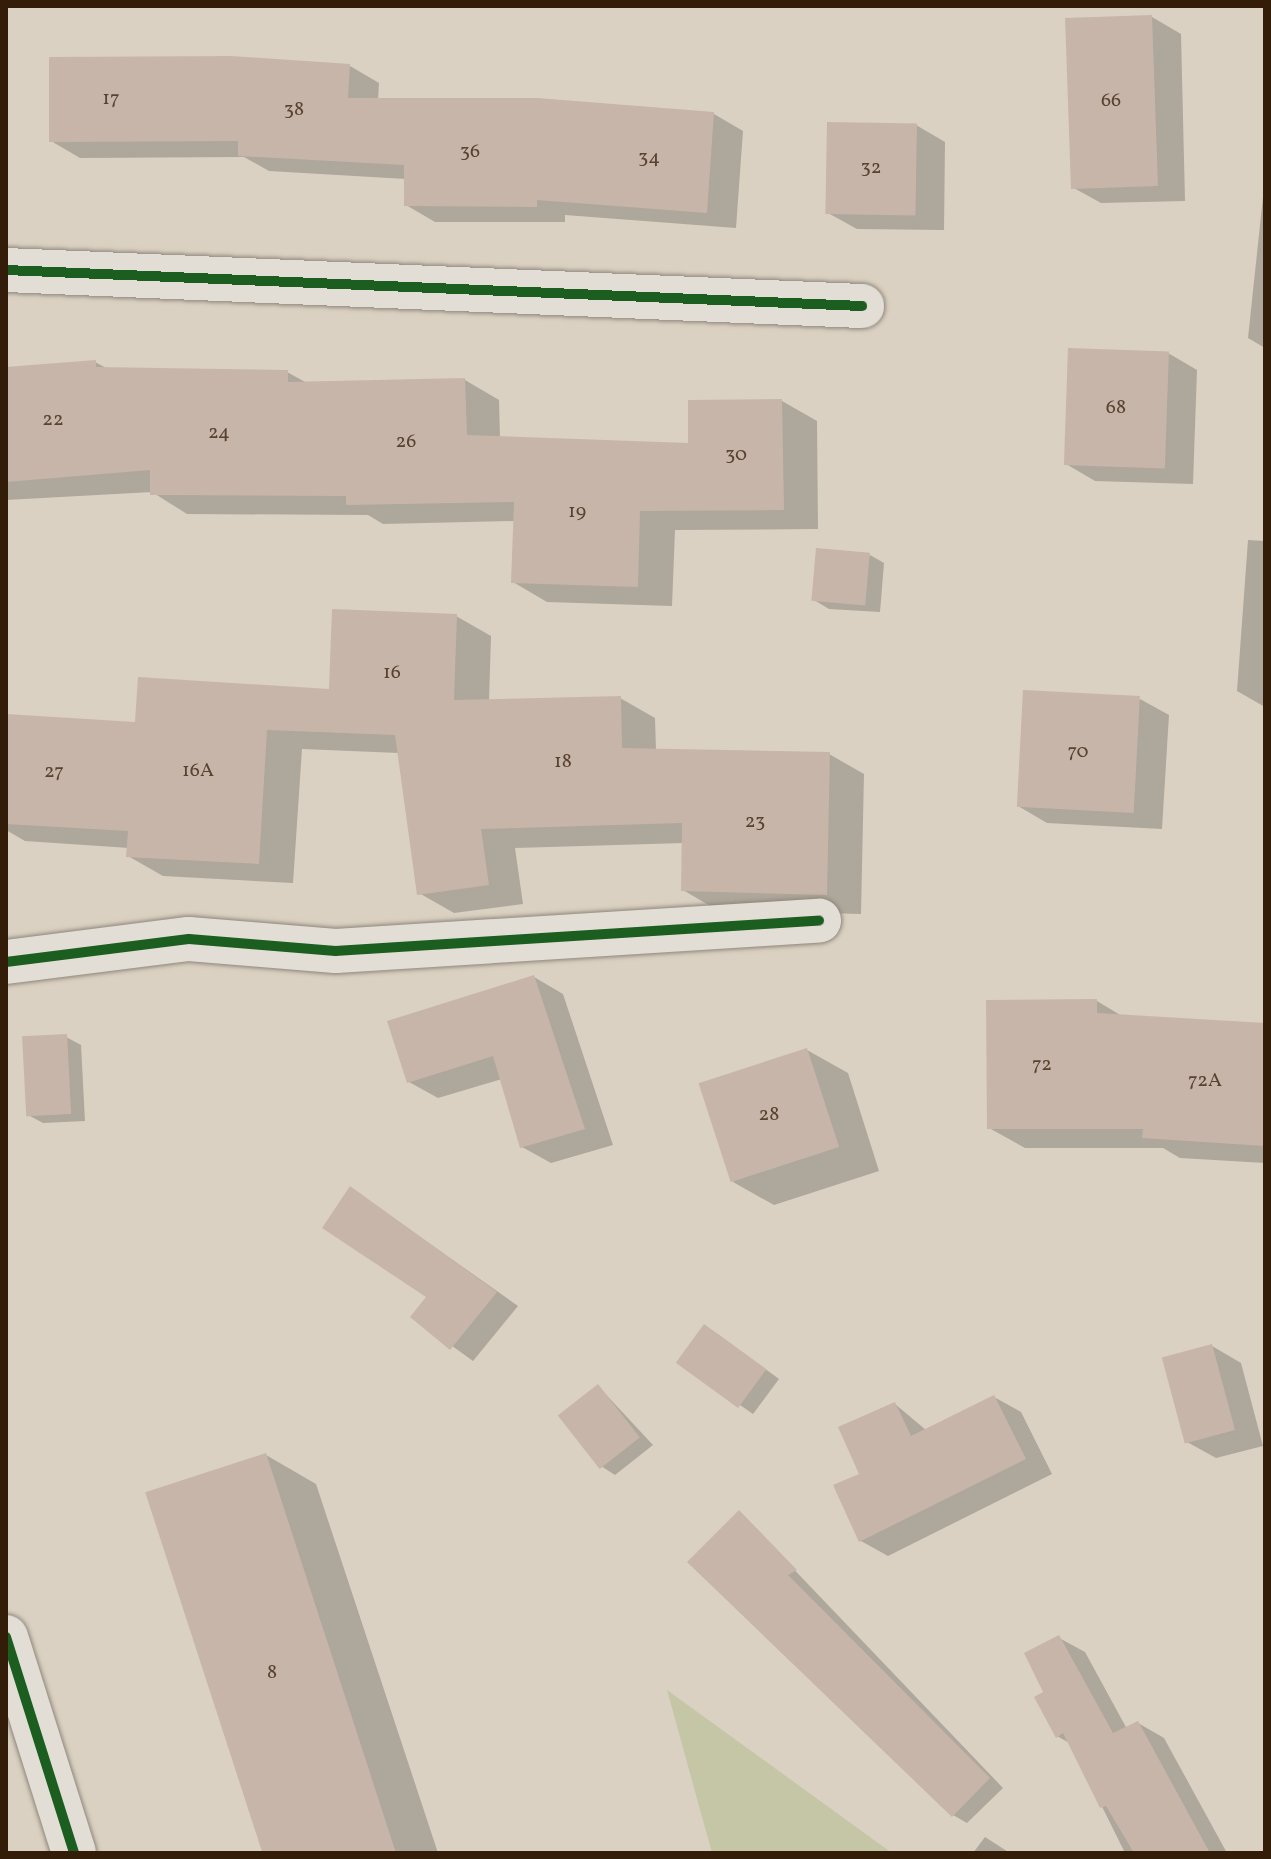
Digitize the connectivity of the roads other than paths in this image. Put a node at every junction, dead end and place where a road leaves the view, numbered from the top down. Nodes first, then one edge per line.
1 (6, 270) edge
2 (862, 306) dead end
3 (819, 921) dead end
4 (6, 962) edge
5 (6, 1637) edge
6 (74, 1853) edge

1 - 2 street
3 - 4 street
5 - 6 street

